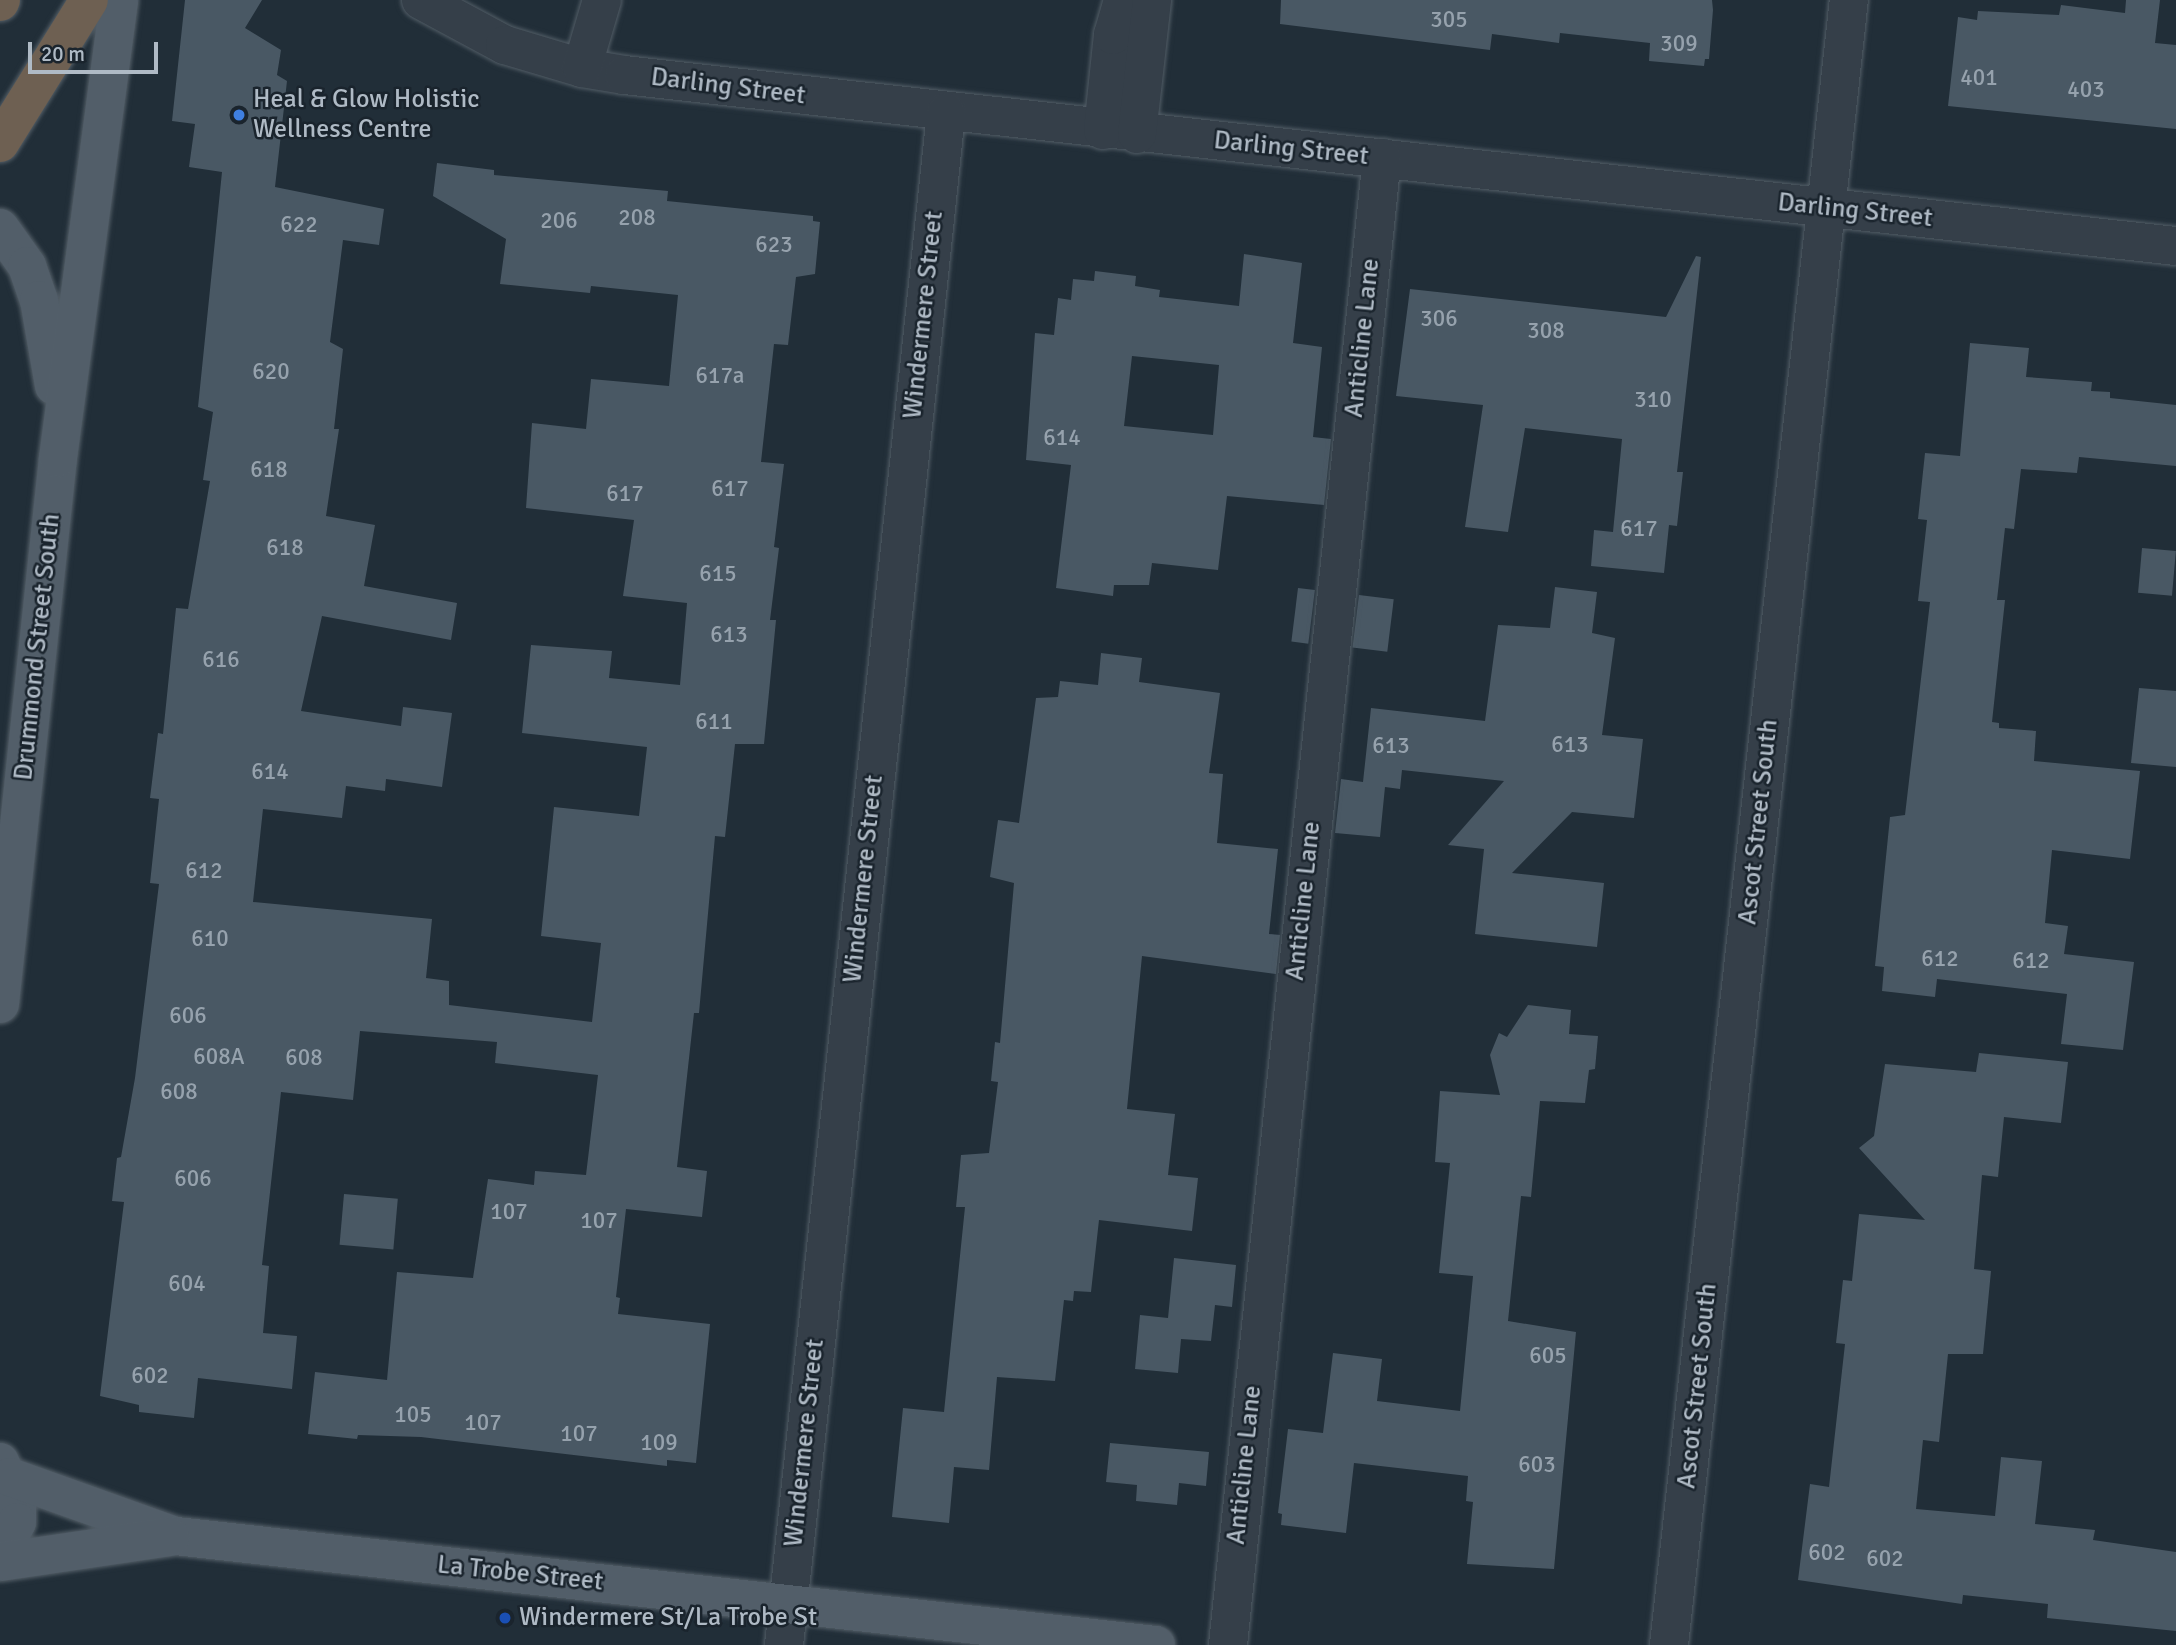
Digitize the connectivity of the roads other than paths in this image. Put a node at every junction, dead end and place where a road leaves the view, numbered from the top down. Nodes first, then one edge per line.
1 (89, 0) edge
2 (119, 0) edge
3 (421, 0) edge
4 (602, 0) edge
5 (1123, 0) edge
6 (1152, 0) edge
7 (1849, 0) edge
8 (582, 68) junction
9 (946, 113) junction
10 (1120, 132) junction
11 (0, 144) edge
12 (1382, 158) junction
13 (1827, 207) junction
14 (0, 228) edge
15 (2176, 246) edge
16 (58, 457) junction
17 (0, 1004) edge
18 (5, 1469) edge
19 (176, 1536) junction
20 (0, 1556) edge
21 (0, 1562) edge
22 (789, 1603) junction
23 (783, 1645) edge
24 (1156, 1645) edge
25 (1228, 1645) edge
26 (1669, 1645) edge

1 - 11 highway
2 - 16 main road, Drummond Street South
3 - 8 street, Darling Street
4 - 8 street
5 - 10 street
6 - 10 street
7 - 13 street, Ascot Street South
8 - 9 street, Darling Street
9 - 10 street, Darling Street
9 - 22 street, Windermere Street
10 - 12 street, Darling Street
12 - 13 street, Darling Street
12 - 25 street, Anticline Lane
13 - 15 street, Darling Street
13 - 26 street, Ascot Street South
14 - 16 main road, Drummond Street South
16 - 17 main road, Drummond Street South
18 - 19 main road, La Trobe Street
18 - 20 main road
19 - 21 main road, La Trobe Street
19 - 22 main road, La Trobe Street
22 - 23 street, Windermere Street
22 - 24 main road, La Trobe Street

